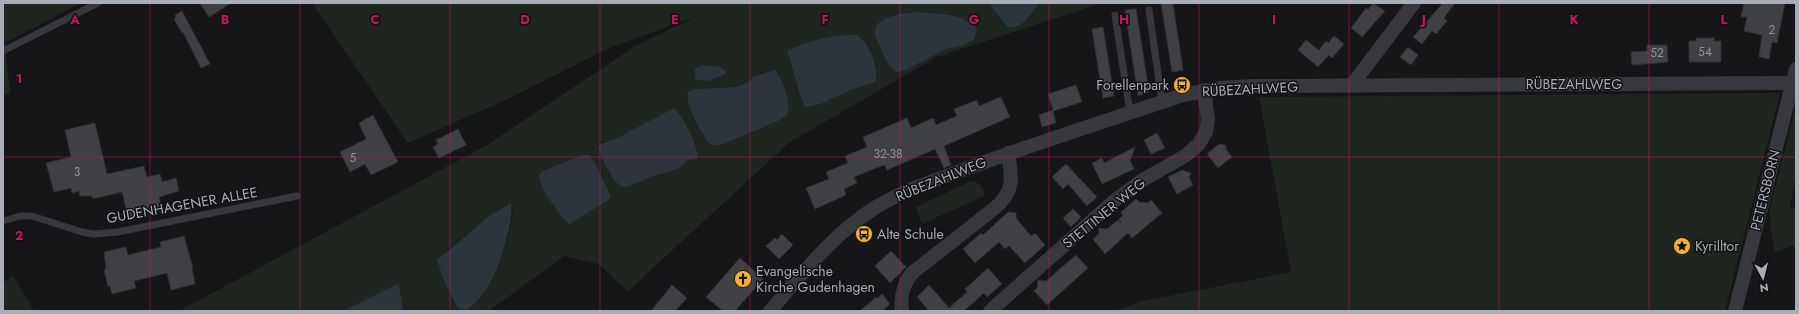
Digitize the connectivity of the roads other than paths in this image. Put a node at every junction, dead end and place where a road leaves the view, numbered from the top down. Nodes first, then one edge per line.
1 (98, 3) edge
2 (1414, 3) edge
3 (1149, 10) dead end
4 (1115, 16) dead end
5 (3, 51) edge
6 (1796, 69) edge
7 (1793, 83) junction
8 (1351, 86) junction
9 (1204, 90) junction
10 (1162, 102) junction
11 (1130, 113) junction
12 (1008, 153) junction
13 (297, 196) dead end
14 (3, 220) edge
15 (770, 311) edge
16 (902, 311) edge
17 (990, 311) edge
18 (1735, 311) edge

1 - 5 lane
2 - 8 street
3 - 10 lane
4 - 11 lane
6 - 7 street, PETERSBORN
7 - 8 street, RÜBEZAHLWEG
7 - 18 street, PETERSBORN
8 - 9 street, RÜBEZAHLWEG
9 - 10 street, RÜBEZAHLWEG
9 - 17 street, STETTINER WEG
10 - 11 street, RÜBEZAHLWEG
11 - 12 street, RÜBEZAHLWEG
12 - 15 street, RÜBEZAHLWEG
12 - 16 street
13 - 14 lane, GUDENHAGENER ALLEE

